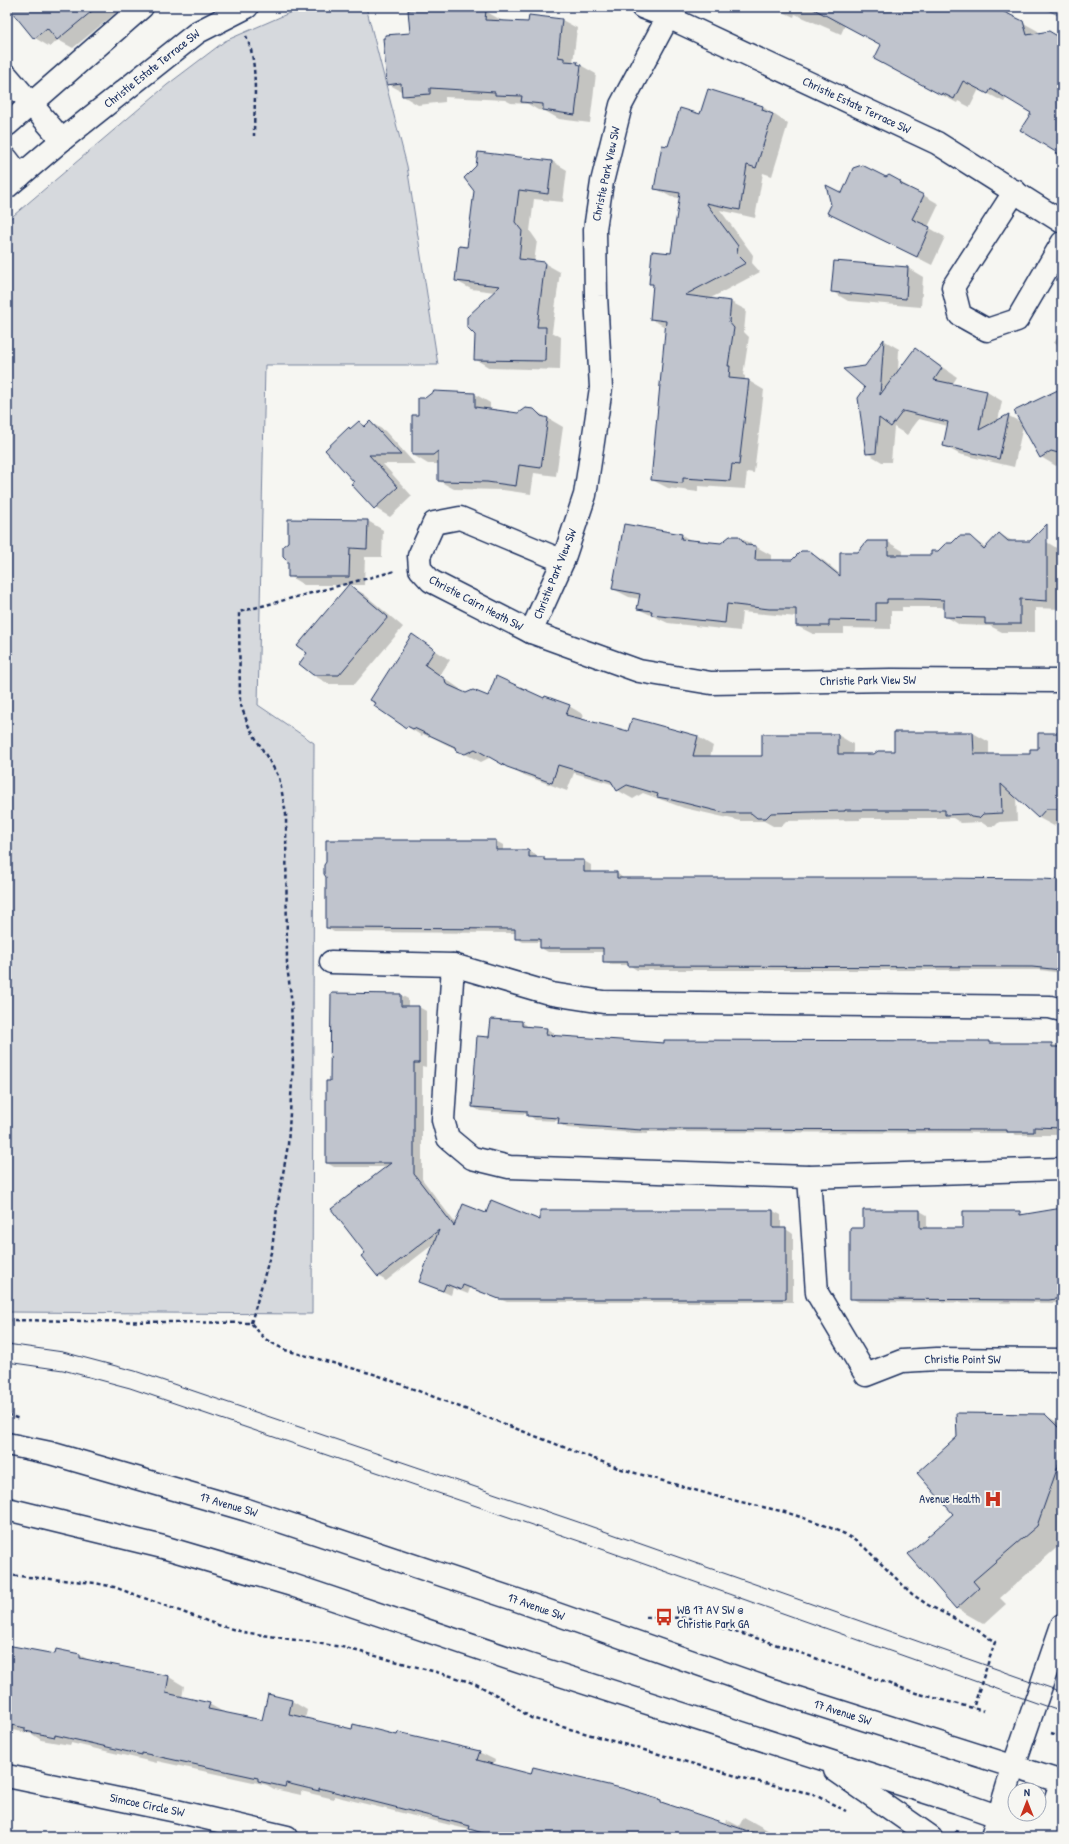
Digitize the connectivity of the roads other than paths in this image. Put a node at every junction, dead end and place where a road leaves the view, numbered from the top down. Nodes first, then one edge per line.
1 (142, 7) edge
2 (247, 7) edge
3 (642, 7) edge
4 (668, 17) junction
5 (7, 76) edge
6 (30, 103) junction
7 (7, 125) edge
8 (62, 140) junction
9 (7, 159) edge
10 (14, 182) edge
11 (1015, 191) junction
12 (1062, 222) edge
13 (1062, 243) edge
14 (563, 561) junction
15 (531, 632) junction
16 (1062, 681) edge
17 (331, 962) dead end
18 (453, 965) junction
19 (1062, 1010) edge
20 (1062, 1169) edge
21 (809, 1177) junction
22 (1062, 1360) edge
23 (7, 1444) edge
24 (7, 1509) edge
25 (1062, 1624) edge
26 (816, 1757) junction
27 (1014, 1765) junction
28 (7, 1776) edge
29 (1062, 1781) edge
30 (999, 1816) junction
31 (1048, 1835) edge
32 (287, 1837) edge
33 (931, 1837) edge
34 (992, 1837) edge

1 - 6 street
2 - 8 street, Christie Estate Terrace SW
3 - 4 street, Christie Estate Terrace SW
4 - 11 street, Christie Estate Terrace SW
4 - 14 street, Christie Park View SW
5 - 6 street
6 - 7 street
6 - 8 street
8 - 10 street, Christie Estate Terrace SW
9 - 10 street
11 - 12 street, Christie Estate Terrace SW
11 - 13 street
14 - 15 street, Christie Park View SW
14 - 15 street, Christie Cairn Heath SW
15 - 16 street, Christie Park View SW
17 - 18 street
18 - 19 street
18 - 21 street
20 - 21 street
21 - 22 street, Christie Point SW
23 - 27 street, 17 Avenue SW
24 - 26 street
25 - 27 street
26 - 30 street
26 - 33 street
27 - 29 street, 17 Avenue SW
27 - 30 street
28 - 32 street, Simcoe Circle SW
29 - 31 street
30 - 31 street
30 - 34 street

